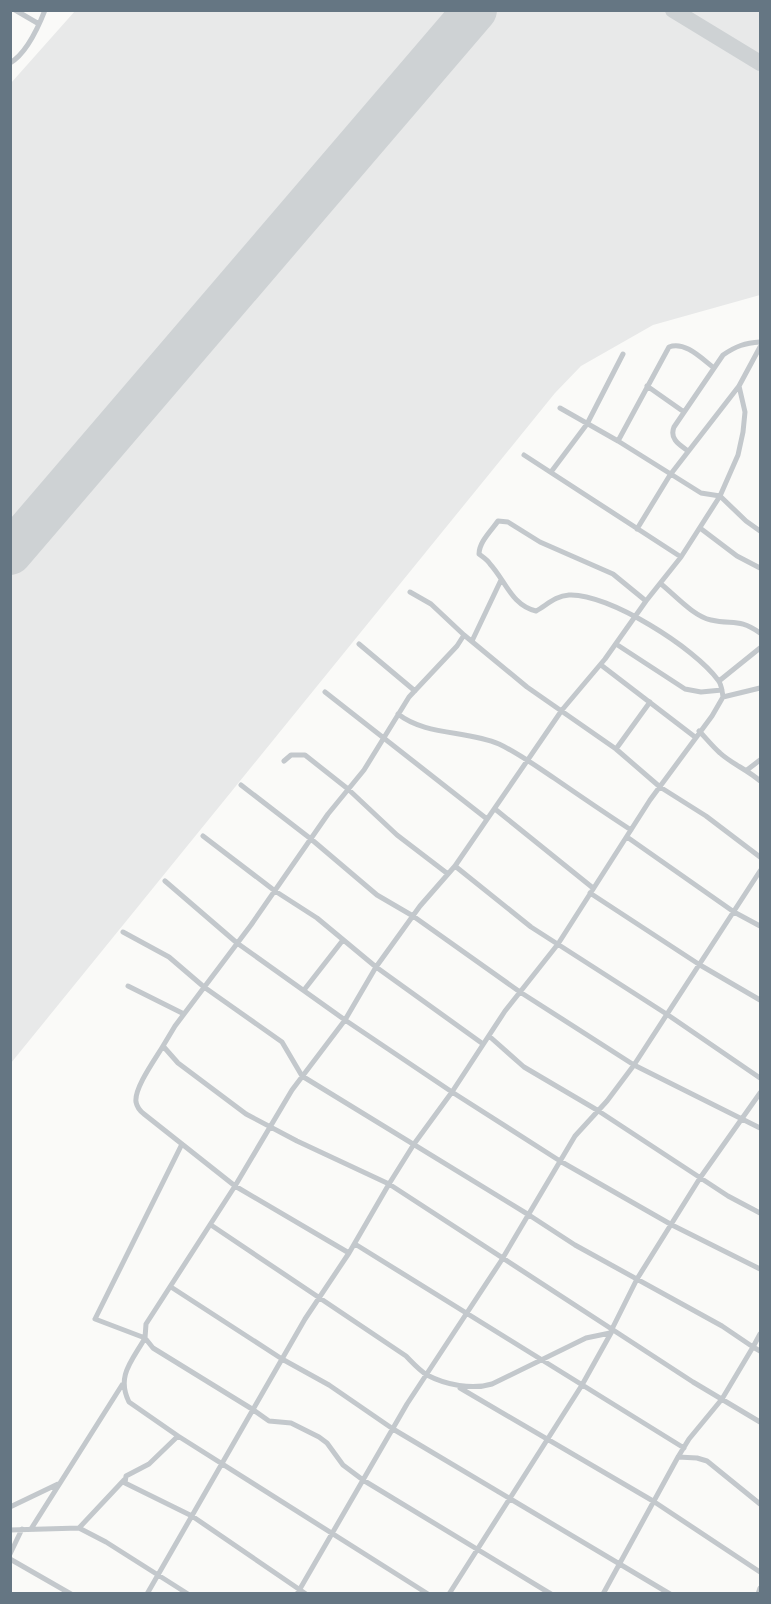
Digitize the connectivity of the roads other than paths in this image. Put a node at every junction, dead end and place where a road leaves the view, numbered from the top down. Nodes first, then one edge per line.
1 (15, 10) edge
2 (45, 10) edge
3 (39, 24) junction
4 (10, 63) edge
5 (760, 342) edge
6 (760, 347) edge
7 (623, 354) dead end
8 (714, 368) junction
9 (647, 386) junction
10 (739, 386) junction
11 (560, 408) dead end
12 (684, 412) junction
13 (587, 424) junction
14 (618, 441) junction
15 (688, 451) junction
16 (524, 454) dead end
17 (551, 472) junction
18 (670, 475) junction
19 (720, 496) junction
20 (700, 528) junction
21 (637, 529) junction
22 (760, 531) edge
23 (681, 557) junction
24 (760, 568) edge
25 (501, 580) junction
26 (661, 584) junction
27 (410, 592) dead end
28 (646, 601) junction
29 (635, 617) junction
30 (760, 633) edge
31 (464, 635) junction
32 (472, 641) junction
33 (359, 644) dead end
34 (616, 644) junction
35 (760, 648) edge
36 (601, 665) junction
37 (719, 681) junction
38 (760, 688) edge
39 (722, 690) junction
40 (415, 691) junction
41 (325, 692) dead end
42 (723, 697) junction
43 (650, 702) junction
44 (562, 710) junction
45 (398, 714) junction
46 (699, 731) junction
47 (385, 737) junction
48 (695, 737) junction
49 (616, 748) junction
50 (527, 760) junction
51 (760, 760) edge
52 (284, 761) dead end
53 (747, 770) junction
54 (760, 781) edge
55 (241, 785) dead end
56 (660, 787) junction
57 (348, 789) junction
58 (495, 809) junction
59 (487, 819) junction
60 (631, 830) junction
61 (203, 836) dead end
62 (627, 837) junction
63 (310, 839) junction
64 (760, 857) edge
65 (455, 866) junction
66 (760, 871) edge
67 (448, 874) junction
68 (165, 881) dead end
69 (275, 891) junction
70 (592, 891) junction
71 (734, 912) junction
72 (413, 916) junction
73 (760, 926) edge
74 (123, 932) dead end
75 (343, 939) junction
76 (237, 944) junction
77 (558, 944) junction
78 (700, 965) junction
79 (376, 967) junction
80 (128, 986) dead end
81 (204, 987) junction
82 (304, 990) junction
83 (520, 992) junction
84 (760, 1000) edge
85 (183, 1014) junction
86 (668, 1015) junction
87 (345, 1020) junction
88 (489, 1036) junction
89 (483, 1044) junction
90 (163, 1046) junction
91 (634, 1065) junction
92 (302, 1076) junction
93 (760, 1078) edge
94 (452, 1092) junction
95 (760, 1093) edge
96 (597, 1110) junction
97 (742, 1119) junction
98 (271, 1128) junction
99 (760, 1128) edge
100 (182, 1144) junction
101 (414, 1144) junction
102 (560, 1161) junction
103 (700, 1178) junction
104 (389, 1184) junction
105 (236, 1186) junction
106 (760, 1213) edge
107 (529, 1215) junction
108 (211, 1225) junction
109 (672, 1225) junction
110 (355, 1244) junction
111 (349, 1253) junction
112 (503, 1258) junction
113 (760, 1269) edge
114 (637, 1279) junction
115 (171, 1287) junction
116 (321, 1298) junction
117 (467, 1313) junction
118 (613, 1330) junction
119 (760, 1334) edge
120 (144, 1338) junction
121 (753, 1347) junction
122 (760, 1351) edge
123 (282, 1359) junction
124 (542, 1360) junction
125 (427, 1374) junction
126 (122, 1384) junction
127 (455, 1384) junction
128 (582, 1385) junction
129 (722, 1399) junction
130 (252, 1409) junction
131 (760, 1422) edge
132 (393, 1429) junction
133 (178, 1436) junction
134 (548, 1439) junction
135 (684, 1448) junction
136 (678, 1456) junction
137 (223, 1463) junction
138 (124, 1480) junction
139 (363, 1480) junction
140 (60, 1483) junction
141 (511, 1499) junction
142 (653, 1501) junction
143 (760, 1504) edge
144 (10, 1508) edge
145 (192, 1516) junction
146 (79, 1528) junction
147 (22, 1529) junction
148 (31, 1529) junction
149 (10, 1530) edge
150 (333, 1533) junction
151 (477, 1549) junction
152 (10, 1554) edge
153 (10, 1559) edge
154 (620, 1563) junction
155 (760, 1572) edge
156 (159, 1575) junction
157 (760, 1588) edge
158 (298, 1592) edge
159 (71, 1593) edge
160 (147, 1593) edge
161 (188, 1593) edge
162 (306, 1593) edge
163 (428, 1593) edge
164 (449, 1593) edge
165 (551, 1593) edge
166 (603, 1593) edge
167 (670, 1593) edge
168 (758, 1593) edge

1 - 3 street
2 - 3 street
3 - 4 street
5 - 8 street
6 - 10 street
7 - 13 street
8 - 9 street
8 - 12 street
9 - 12 street
9 - 14 street
10 - 15 street
10 - 19 street
11 - 13 street
12 - 15 street
13 - 14 street
13 - 17 street
14 - 18 street
15 - 18 street
16 - 17 street
17 - 21 street
18 - 19 street
18 - 21 street
19 - 20 street
19 - 22 street
20 - 23 street
20 - 24 street
21 - 23 street
23 - 26 street
25 - 28 street
25 - 29 street
25 - 32 street
26 - 28 street
26 - 30 street
27 - 31 street
28 - 29 street
29 - 34 street
29 - 37 street
31 - 32 street
31 - 40 street
32 - 44 street
33 - 40 street
34 - 36 street
34 - 39 street
35 - 37 street
36 - 43 street
36 - 44 street
37 - 39 street
38 - 42 street
39 - 42 street
40 - 45 street
41 - 47 street
42 - 46 street
43 - 48 street
43 - 49 street
44 - 49 street
44 - 50 street
45 - 47 street
45 - 50 street
46 - 48 street
46 - 53 street
47 - 57 street
47 - 59 street
48 - 56 street
49 - 56 street
50 - 58 street
50 - 60 street
51 - 53 street
52 - 57 street
53 - 54 street
55 - 63 street
56 - 60 street
56 - 64 street
57 - 63 street
57 - 67 street
58 - 59 street
58 - 70 street
59 - 65 street
60 - 62 street
61 - 69 street
62 - 70 street
62 - 71 street
63 - 69 street
63 - 72 street
65 - 67 street
65 - 77 street
66 - 71 street
67 - 72 street
68 - 76 street
69 - 75 street
69 - 76 street
70 - 77 street
70 - 78 street
71 - 73 street
71 - 78 street
72 - 79 street
72 - 83 street
74 - 81 street
75 - 79 street
75 - 82 street
76 - 81 street
76 - 82 street
77 - 83 street
77 - 86 street
78 - 84 street
78 - 86 street
79 - 87 street
79 - 89 street
80 - 85 street
81 - 85 street
81 - 92 street
82 - 87 street
83 - 88 street
83 - 91 street
85 - 90 street
86 - 91 street
86 - 93 street
87 - 92 street
87 - 94 street
88 - 89 street
88 - 96 street
89 - 94 street
90 - 98 street
90 - 100 street
91 - 96 street
91 - 97 street
92 - 98 street
92 - 101 street
94 - 101 street
94 - 102 street
95 - 97 street
96 - 102 street
96 - 103 street
97 - 99 street
97 - 103 street
98 - 104 street
98 - 105 street
100 - 105 street
100 - 120 street
101 - 104 street
101 - 107 street
102 - 107 street
102 - 109 street
103 - 106 street
103 - 109 street
104 - 110 street
104 - 112 street
105 - 108 street
105 - 111 street
107 - 112 street
107 - 114 street
108 - 115 street
108 - 116 street
109 - 113 street
109 - 114 street
110 - 111 street
110 - 117 street
111 - 116 street
112 - 117 street
112 - 118 street
114 - 118 street
114 - 121 street
115 - 120 street
115 - 123 street
116 - 123 street
116 - 125 street
117 - 124 street
117 - 125 street
118 - 124 street
118 - 128 street
118 - 129 street
119 - 121 street
120 - 126 street
120 - 130 street
121 - 122 street
121 - 129 street
123 - 130 street
123 - 132 street
124 - 127 street
124 - 128 street
125 - 127 street
125 - 132 street
126 - 133 street
126 - 140 street
127 - 134 street
128 - 134 street
128 - 135 street
129 - 131 street
129 - 135 street
130 - 137 street
130 - 139 street
132 - 139 street
132 - 141 street
133 - 137 street
133 - 138 street
134 - 141 street
134 - 142 street
135 - 136 street
136 - 142 street
136 - 143 street
137 - 145 street
137 - 150 street
138 - 145 street
138 - 146 street
139 - 150 street
139 - 151 street
140 - 144 street
140 - 148 street
141 - 151 street
141 - 154 street
142 - 154 street
142 - 155 street
145 - 156 street
145 - 158 street
146 - 148 street
146 - 156 street
147 - 148 street
147 - 149 street
147 - 152 street
150 - 158 street
150 - 163 street
151 - 164 street
151 - 165 street
153 - 159 street
154 - 166 street
154 - 167 street
156 - 160 street
156 - 161 street
157 - 168 street
158 - 162 street

